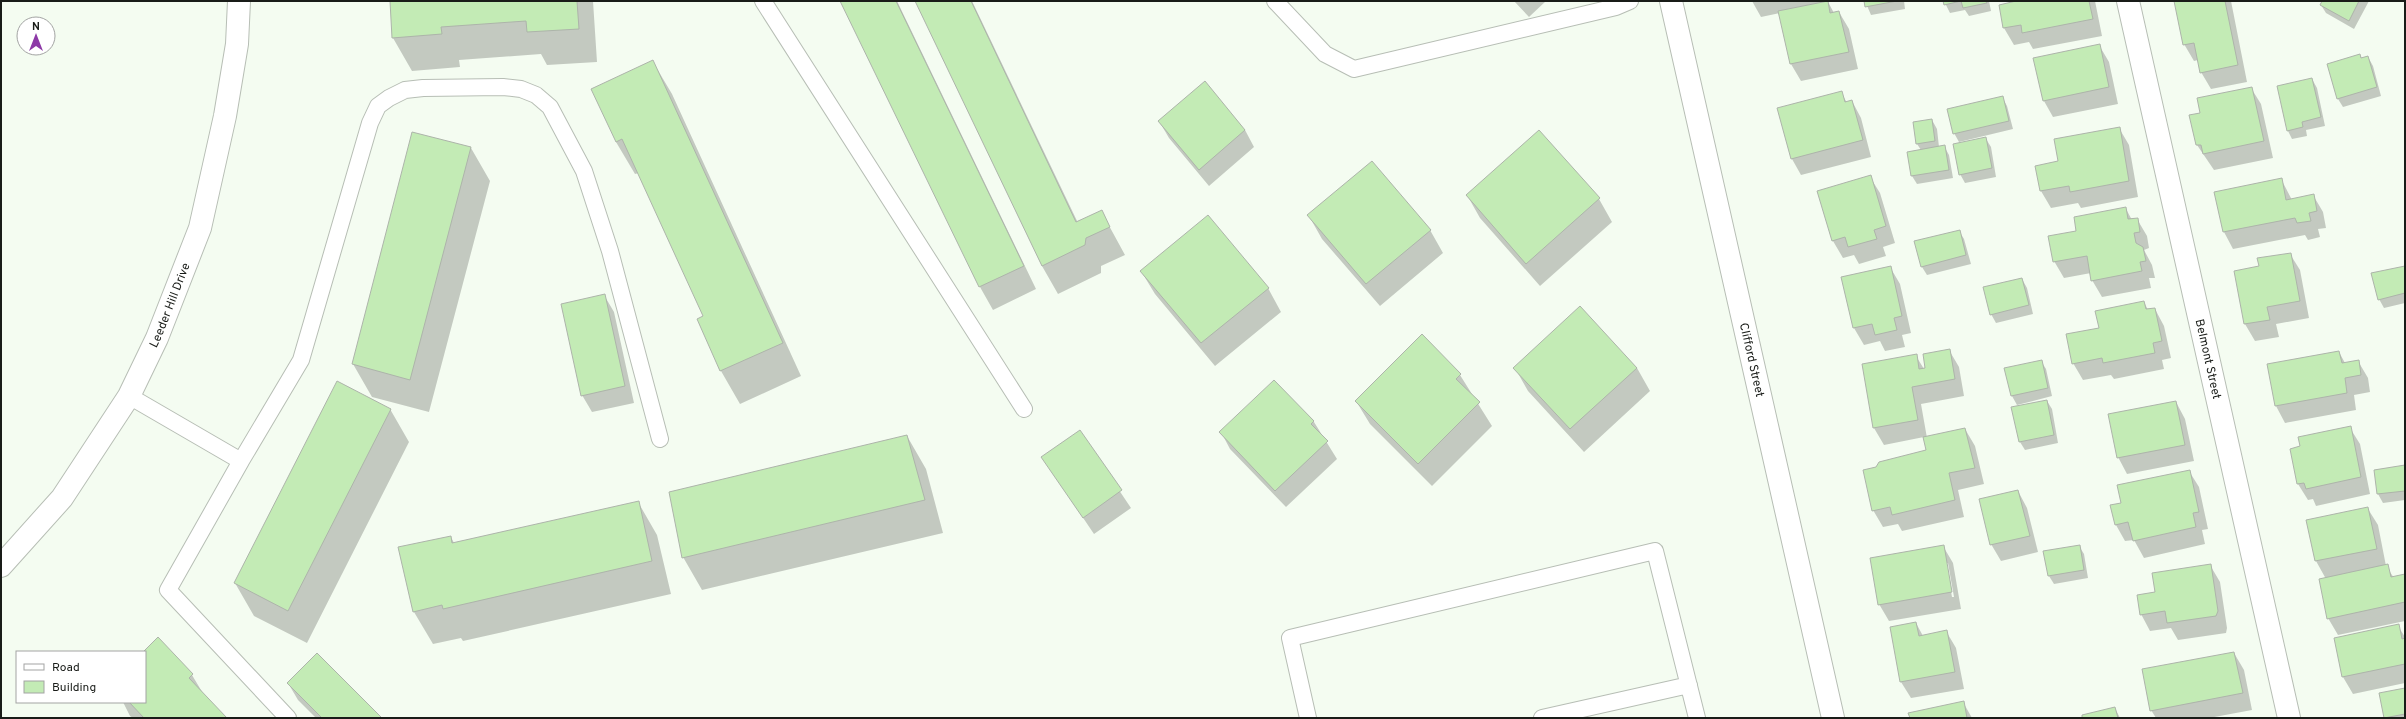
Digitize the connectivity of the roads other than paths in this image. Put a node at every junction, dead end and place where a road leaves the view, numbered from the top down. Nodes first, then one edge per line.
1 (240, 1) edge
2 (763, 1) edge
3 (1275, 1) edge
4 (1630, 1) edge
5 (1671, 1) edge
6 (2128, 1) edge
7 (129, 396) junction
8 (1024, 409) dead end
9 (660, 439) dead end
10 (241, 461) junction
11 (1, 566) edge
12 (1689, 684) junction
13 (288, 718) edge
14 (1308, 718) edge
15 (1542, 718) edge
16 (1697, 718) edge
17 (1833, 718) edge
18 (2289, 718) edge

1 - 7 street, Leeder Hill Drive
2 - 8 lane
3 - 4 lane
5 - 17 street, Clifford Street
6 - 18 street, Belmont Street
7 - 10 lane
7 - 11 street, Leeder Hill Drive
9 - 10 lane
10 - 13 lane
12 - 14 lane
12 - 15 lane
12 - 16 lane

